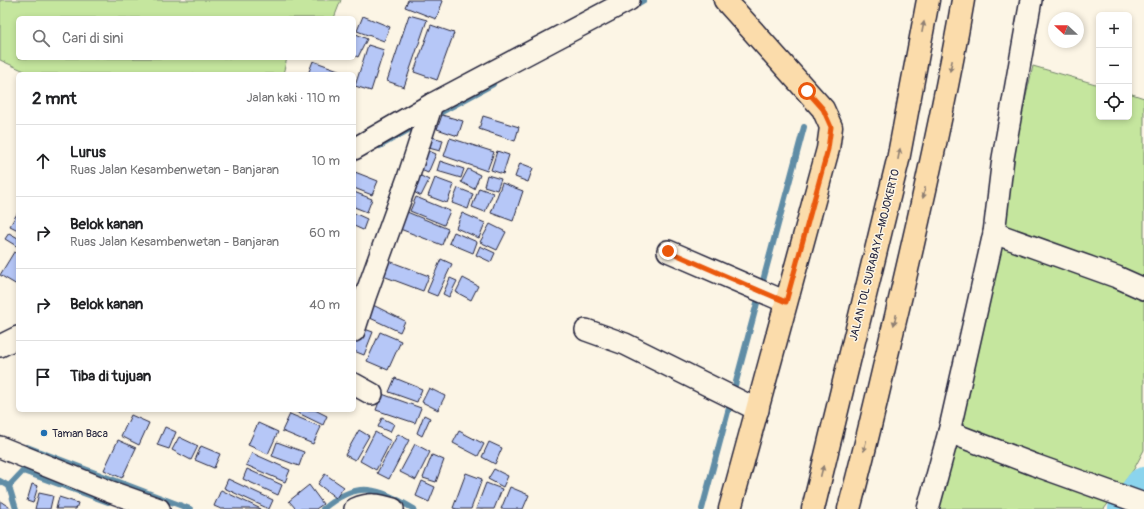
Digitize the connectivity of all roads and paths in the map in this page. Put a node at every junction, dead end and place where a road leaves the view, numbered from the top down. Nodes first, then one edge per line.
1 (629, 0) edge
2 (725, 0) edge
3 (928, 0) edge
4 (963, 0) edge
5 (1031, 0) edge
6 (432, 104) junction
7 (356, 148) edge
8 (994, 234) junction
9 (668, 251) dead end
10 (1144, 289) edge
11 (786, 302) junction
12 (356, 325) edge
13 (586, 330) dead end
14 (16, 338) edge
15 (0, 346) edge
16 (758, 410) junction
17 (949, 432) junction
18 (0, 446) edge
19 (1139, 502) edge
20 (159, 509) edge
21 (355, 509) edge
22 (393, 509) edge
23 (730, 509) edge
24 (813, 509) edge
25 (848, 509) edge
26 (928, 509) edge

1 - 6 street
2 - 11 main road
24 -> 3 main road, JALAN TOL SURABAYA–MOJOKERTO
4 -> 25 main road
5 - 8 street
6 - 7 street
6 - 12 street
8 - 10 street
8 - 17 street
9 - 11 street
11 - 16 main road
13 - 16 street
14 - 15 street
16 - 23 main road
17 - 19 street
17 - 26 street
18 - 20 street
21 - 22 street

